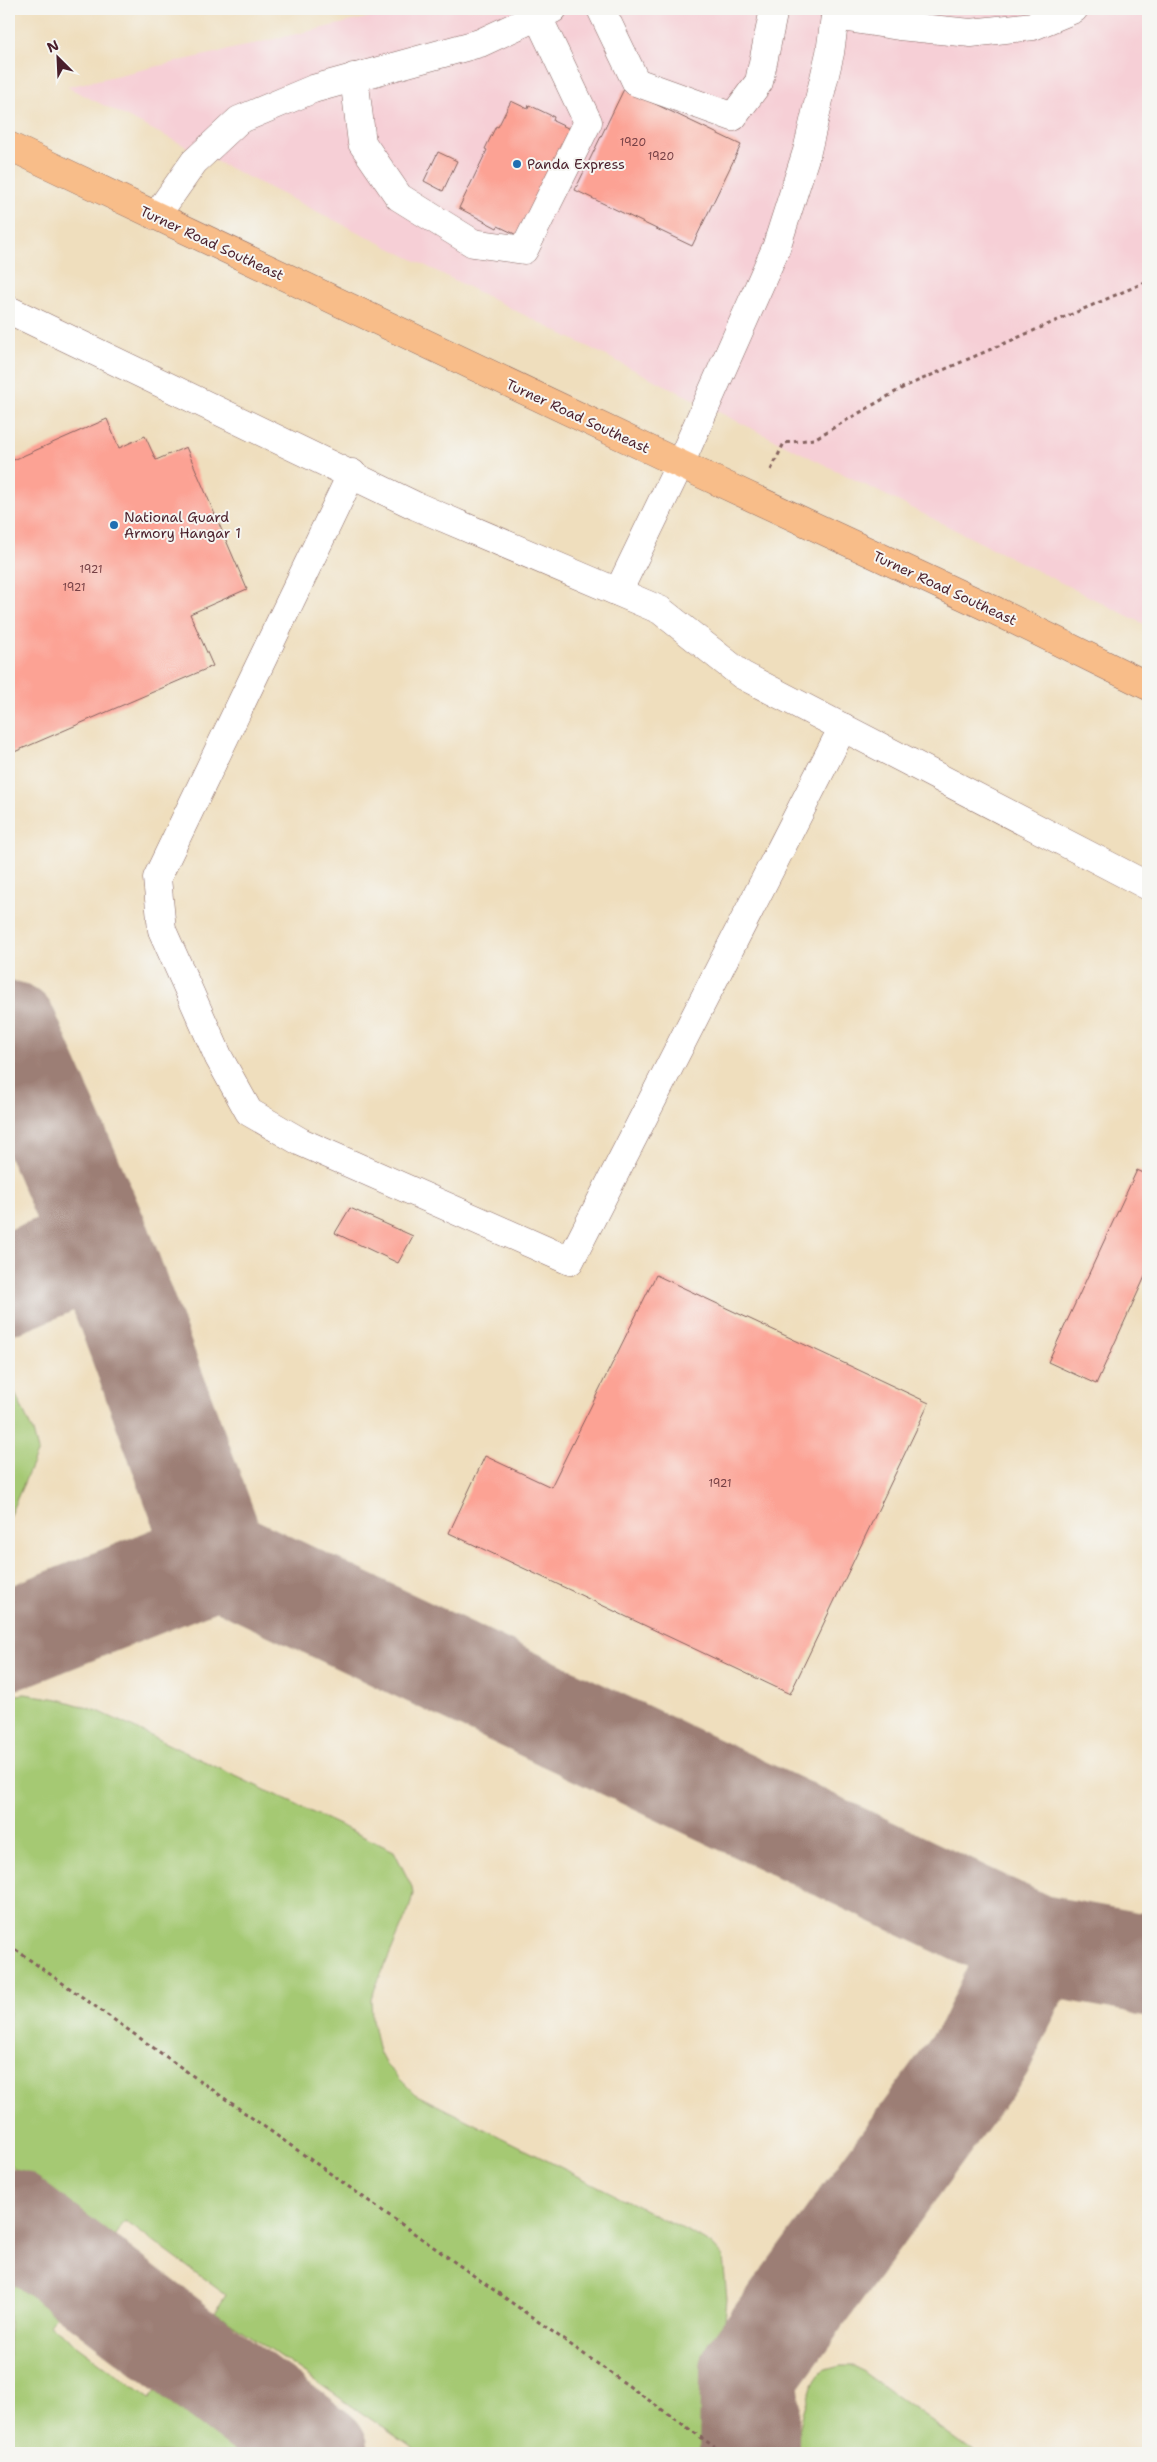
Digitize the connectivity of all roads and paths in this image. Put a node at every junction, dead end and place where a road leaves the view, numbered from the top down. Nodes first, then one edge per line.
1 (602, 9) edge
2 (774, 9) edge
3 (1074, 9) edge
4 (836, 12) edge
5 (546, 13) edge
6 (354, 77) junction
7 (9, 146) edge
8 (156, 216) junction
9 (1148, 281) edge
10 (9, 310) edge
11 (680, 464) junction
12 (352, 473) junction
13 (757, 500) junction
14 (618, 592) junction
15 (1148, 686) edge
16 (843, 728) junction
17 (1148, 886) edge
18 (9, 1945) edge
19 (723, 2453) edge

1 - 2 lane
3 - 4 lane
4 - 11 lane
5 - 6 lane
5 - 6 lane
6 - 8 lane
7 - 8 main road, Turner Road Southeast
8 - 11 main road, Turner Road Southeast
9 - 13 path
10 - 12 lane
11 - 13 main road, Turner Road Southeast
11 - 14 lane
12 - 14 lane
12 - 16 lane
13 - 15 main road, Turner Road Southeast
14 - 16 lane
16 - 17 lane
18 - 19 path

